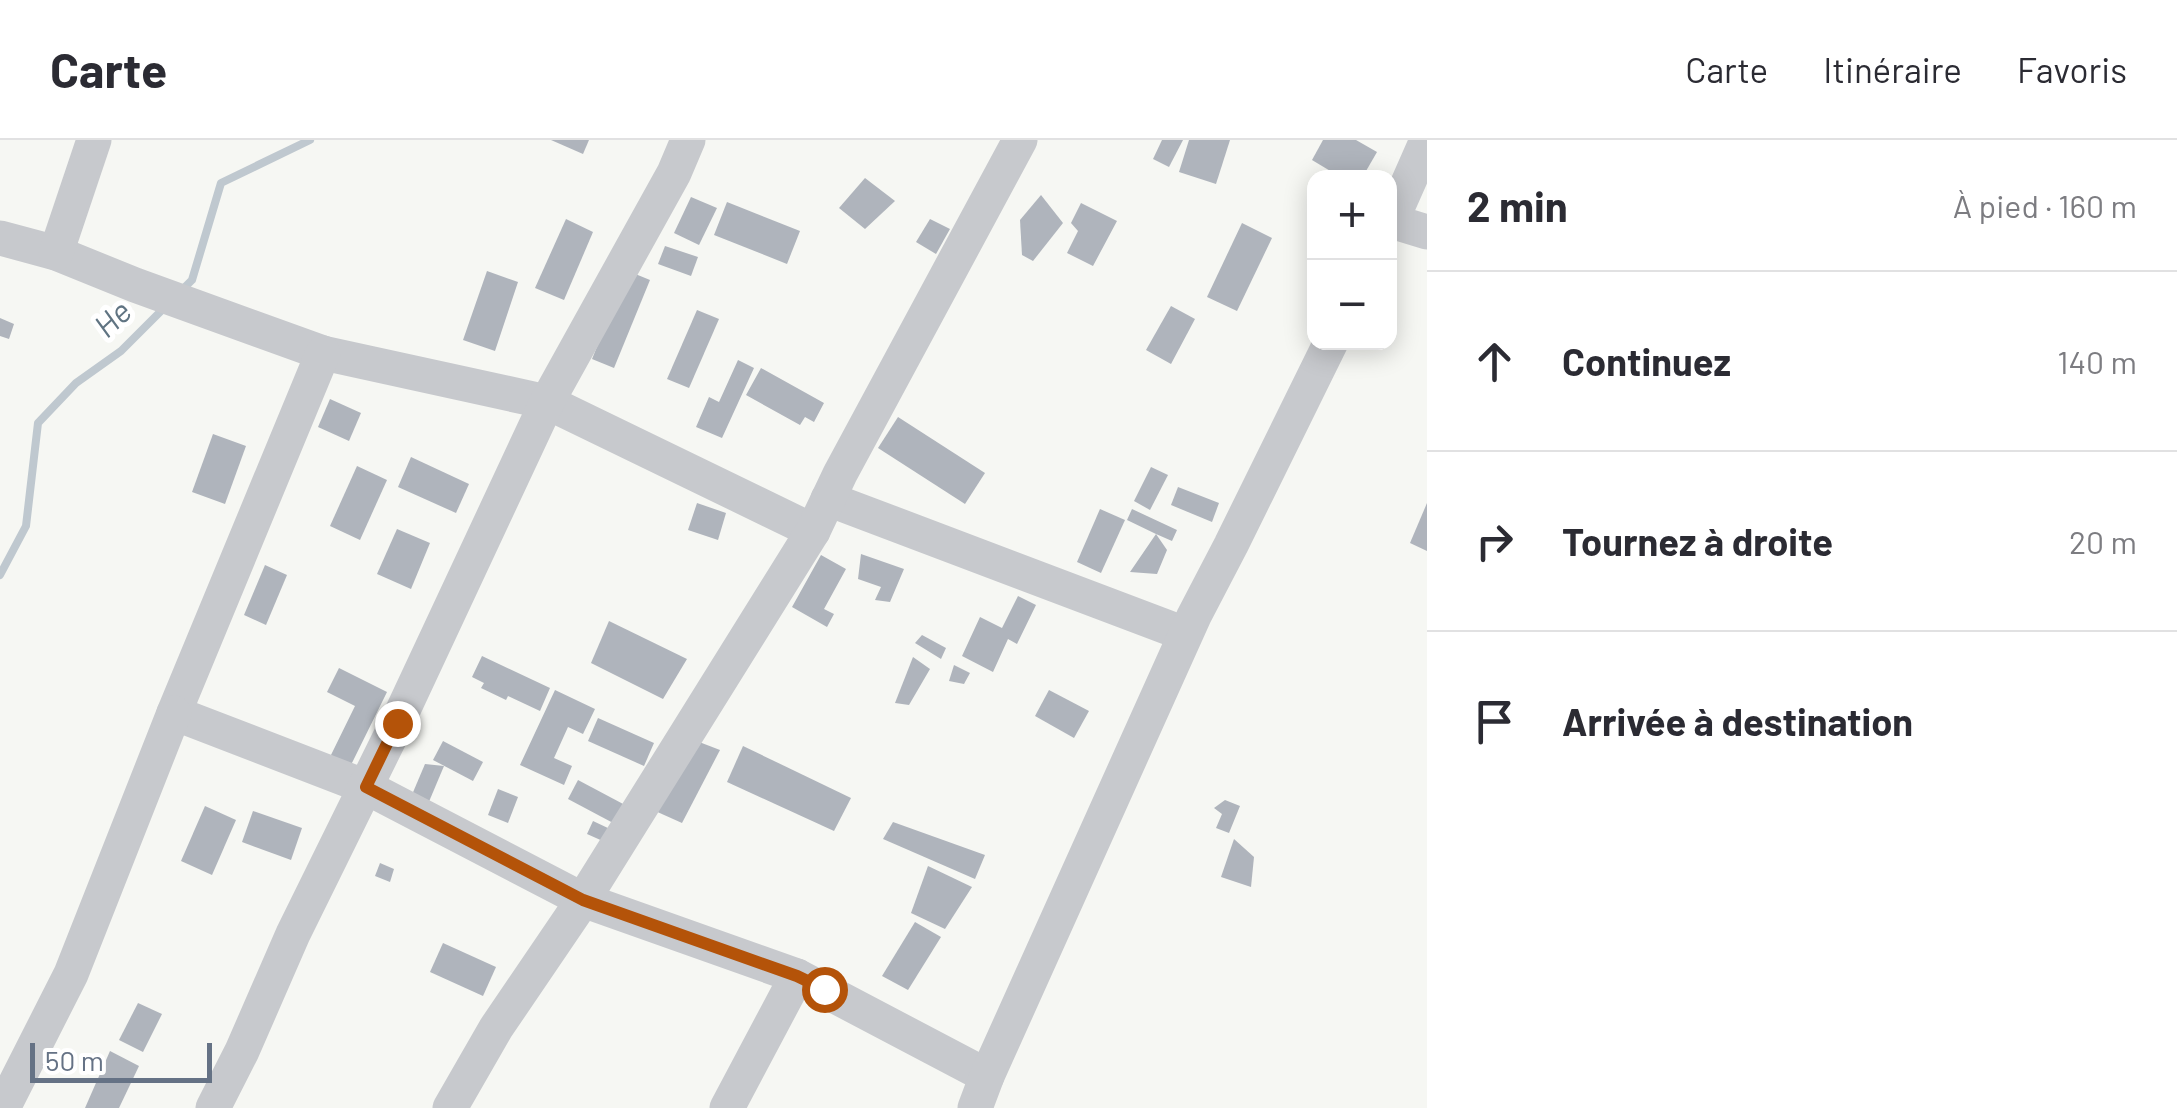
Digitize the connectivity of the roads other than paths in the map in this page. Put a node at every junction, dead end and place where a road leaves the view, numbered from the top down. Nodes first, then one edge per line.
1 (94, 140) edge
2 (688, 140) edge
3 (1020, 140) edge
4 (1427, 140) edge
5 (1397, 207) edge
6 (1397, 225) edge
7 (1427, 232) edge
8 (0, 238) edge
9 (56, 253) junction
10 (1327, 350) edge
11 (323, 352) junction
12 (546, 402) junction
13 (828, 499) junction
14 (813, 531) junction
15 (1186, 634) junction
16 (174, 713) junction
17 (366, 787) junction
18 (583, 900) junction
19 (797, 976) junction
20 (981, 1092) edge
21 (3, 1108) edge
22 (213, 1108) edge
23 (450, 1108) edge
24 (727, 1108) edge

1 - 9 street
2 - 12 street
3 - 13 street
4 - 5 street
6 - 7 street
8 - 9 street
9 - 11 street
10 - 15 street
11 - 12 street
11 - 16 street
12 - 14 street
12 - 17 street
13 - 14 street
13 - 15 street
14 - 18 street
15 - 20 street
16 - 17 street
16 - 21 street
17 - 18 street
17 - 22 street
18 - 19 street
18 - 23 street
19 - 20 street
19 - 24 street

